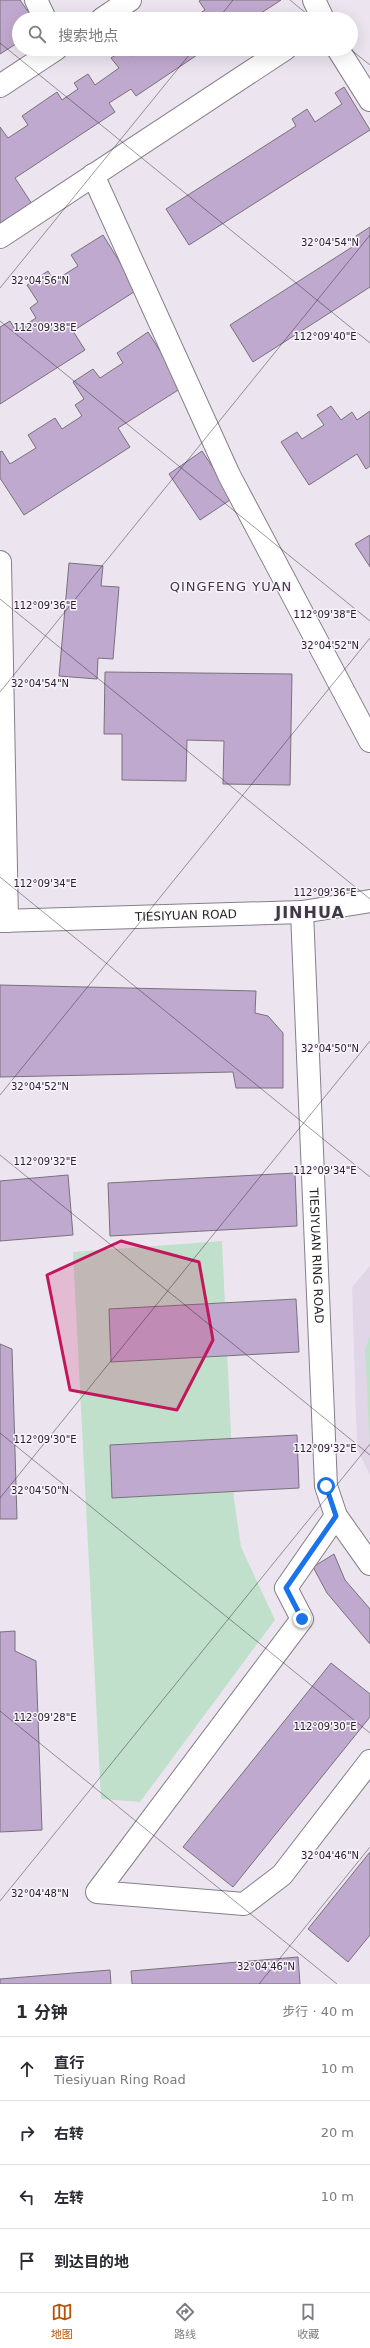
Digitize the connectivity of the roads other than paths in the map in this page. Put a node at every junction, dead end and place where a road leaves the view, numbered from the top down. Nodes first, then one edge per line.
1 (36, 0) edge
2 (130, 0) edge
3 (314, 0) edge
4 (42, 12) edge
5 (112, 12) edge
6 (320, 12) edge
7 (45, 56) edge
8 (274, 56) edge
9 (342, 56) edge
10 (0, 86) edge
11 (370, 100) edge
12 (93, 175) junction
13 (0, 237) edge
14 (0, 562) edge
15 (370, 741) edge
16 (370, 901) edge
17 (302, 912) junction
18 (3, 921) edge
19 (336, 1516) junction
20 (370, 1564) edge
21 (370, 1761) edge

1 - 4 street
2 - 5 street
3 - 6 street
7 - 10 street
8 - 12 street
9 - 11 street
12 - 13 street
12 - 15 street
14 - 18 street
16 - 17 street, TIESIYUAN ROAD
17 - 18 street, TIESIYUAN ROAD
17 - 19 street, TIESIYUAN RING ROAD
19 - 20 street, TIESIYUAN RING ROAD
19 - 21 street

